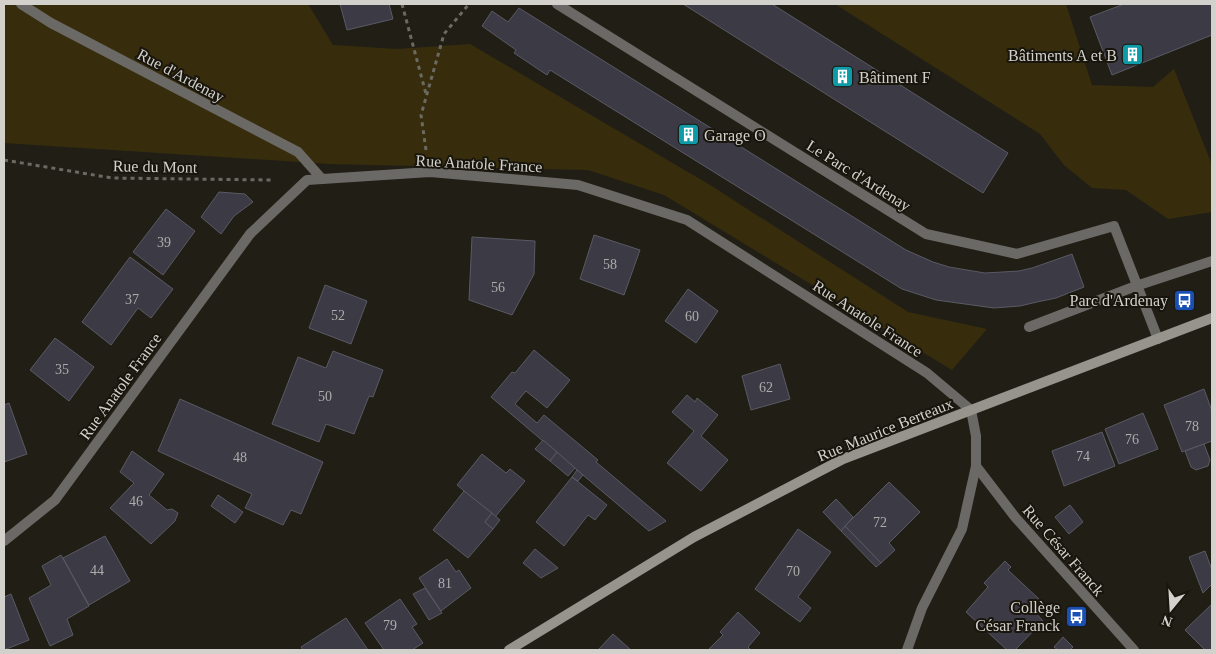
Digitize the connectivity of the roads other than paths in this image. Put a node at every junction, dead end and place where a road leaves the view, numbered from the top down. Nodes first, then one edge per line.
1 (21, 4) edge
2 (557, 4) edge
3 (322, 179) junction
4 (1212, 260) edge
5 (1136, 286) junction
6 (1212, 318) edge
7 (1029, 327) dead end
8 (1158, 339) junction
9 (970, 410) junction
10 (976, 466) junction
11 (4, 541) edge
12 (508, 650) edge
13 (907, 650) edge
14 (1134, 650) edge

1 - 3 street, Rue d'Ardenay
2 - 5 street, Le Parc d'Ardenay
3 - 9 street, Rue Anatole France
3 - 11 street, Rue Anatole France
4 - 5 street
5 - 7 street
5 - 8 street
6 - 8 main road, Rue Maurice Berteaux
8 - 9 main road, Rue Maurice Berteaux
9 - 10 street
9 - 12 main road, Rue Maurice Berteaux
10 - 13 street
10 - 14 street, Rue César Franck

